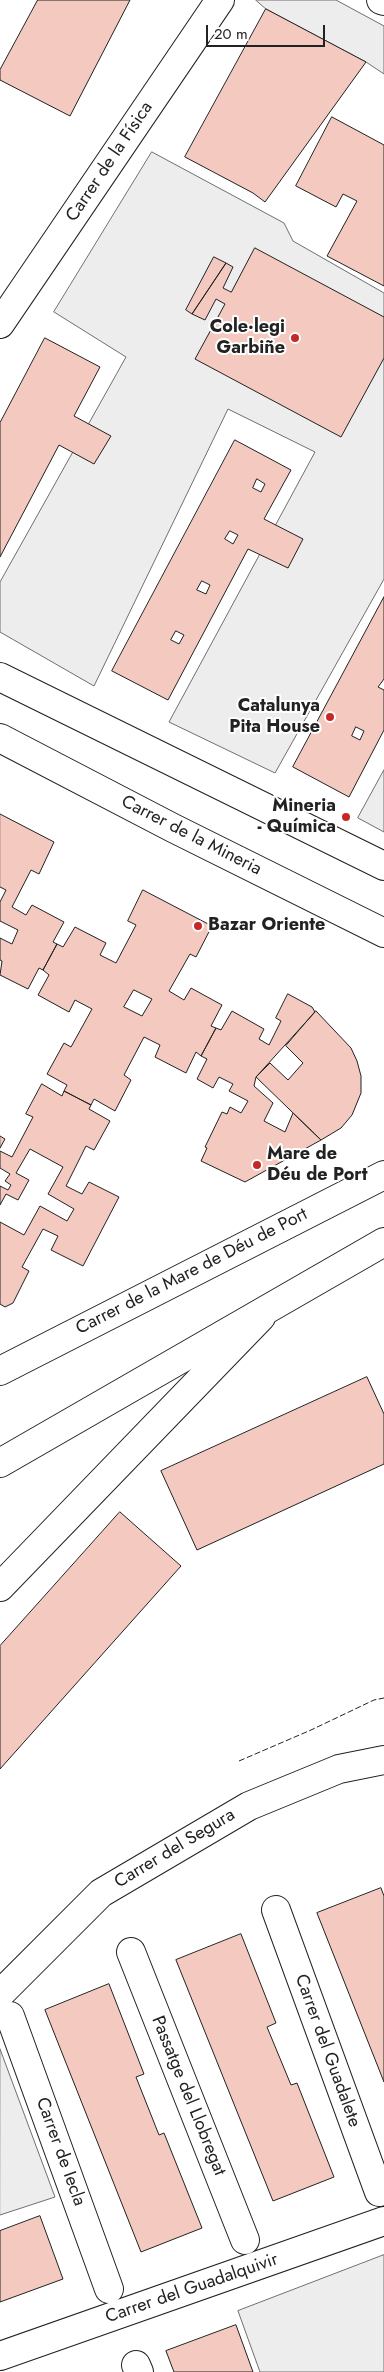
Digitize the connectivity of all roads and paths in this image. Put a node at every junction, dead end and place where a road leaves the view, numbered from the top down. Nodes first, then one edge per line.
1 (220, 0) edge
2 (0, 324) edge
3 (0, 677) edge
4 (0, 738) edge
5 (384, 866) edge
6 (384, 933) edge
7 (384, 1175) edge
8 (384, 1242) edge
9 (269, 1308) junction
10 (0, 1371) edge
11 (0, 1463) edge
12 (0, 1587) edge
13 (384, 1760) edge
14 (276, 1910) dead end
15 (131, 1952) dead end
16 (5, 2005) edge
17 (379, 2192) dead end
18 (384, 2221) edge
19 (245, 2240) dead end
20 (109, 2288) dead end
21 (0, 2356) edge

1 - 2 street, Carrer de la Física
3 - 5 street
4 - 6 street, Carrer de la Mineria
7 - 10 street, Carrer de la Mare de Déu de Port
8 - 9 street
9 - 11 street
9 - 12 street
13 - 16 street, Carrer del Segura
14 - 17 street, Carrer del Guadalete
15 - 19 street, Passatge del Llobregat
16 - 20 street, Carrer de Iecla
18 - 21 street, Carrer del Guadalquivir

